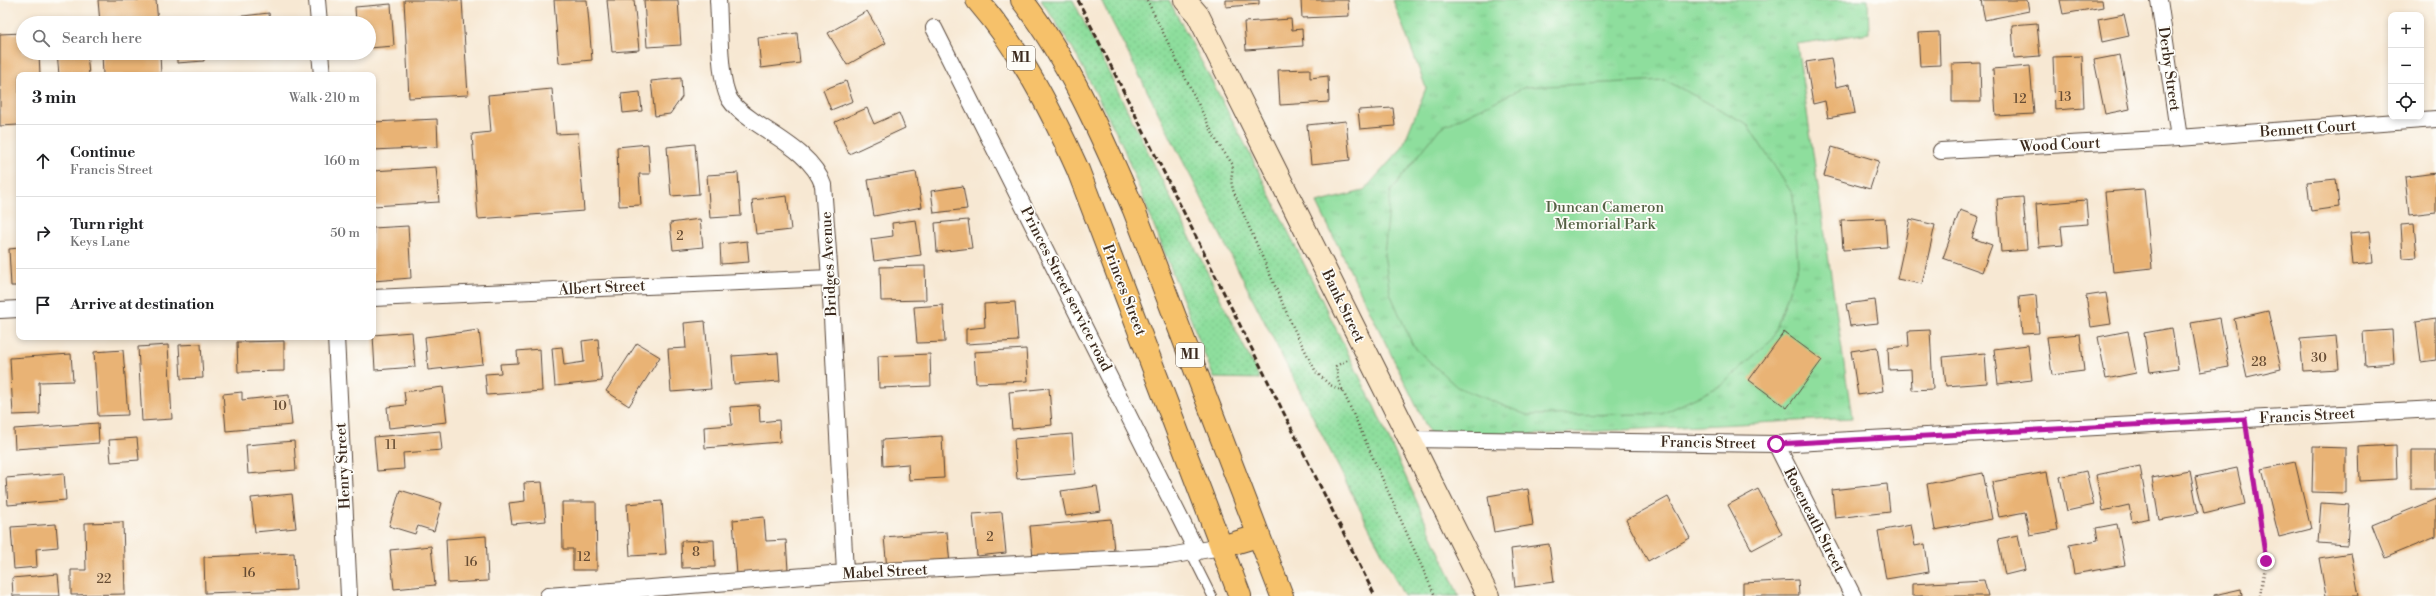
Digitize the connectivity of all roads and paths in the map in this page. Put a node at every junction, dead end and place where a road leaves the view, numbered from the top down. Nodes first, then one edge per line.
1 (317, 0) edge
2 (718, 0) edge
3 (977, 0) edge
4 (1022, 0) edge
5 (1031, 0) edge
6 (1147, 0) edge
7 (2159, 0) edge
8 (1193, 5) edge
9 (318, 16) edge
10 (934, 28) dead end
11 (1055, 46) junction
12 (321, 60) edge
13 (322, 72) edge
14 (2436, 119) edge
15 (2179, 138) junction
16 (1941, 151) dead end
17 (830, 278) junction
18 (376, 298) edge
19 (16, 309) edge
20 (0, 310) edge
21 (336, 340) edge
22 (1365, 350) junction
23 (1343, 391) junction
24 (2436, 409) edge
25 (2245, 419) junction
26 (1410, 439) junction
27 (1776, 444) junction
28 (1258, 536) junction
29 (1221, 547) junction
30 (1194, 553) junction
31 (845, 574) junction
32 (349, 596) edge
33 (548, 596) edge
34 (1212, 596) edge
35 (1240, 596) edge
36 (1282, 596) edge
37 (1435, 596) edge
38 (1488, 596) edge
39 (1852, 596) edge
40 (2260, 596) edge

1 - 9 street
2 - 17 street, Bridges Avenue
3 - 29 highway, Princes Street / M1
4 - 11 highway, M1
5 - 11 main road
6 - 23 path
7 - 15 street, Derby Street
8 - 22 main road, Bank Street
10 - 30 street, Princes Street service road
11 - 28 highway, M1
12 - 13 street
14 - 15 street, Bennett Court
15 - 16 street, Wood Court
17 - 18 street, Albert Street
17 - 31 street, Bridges Avenue
19 - 20 street
21 - 32 street, Henry Street
22 - 23 path
22 - 26 main road, Bank Street
23 - 37 path
24 - 25 street, Francis Street
25 - 27 street, Francis Street
25 - 40 path
26 - 27 street, Francis Street
26 - 38 main road, Bank Street
27 - 39 street, Roseneath Street
28 - 29 highway
28 - 36 highway, M1
29 - 30 street, Mabel Street
29 - 35 highway, Princes Street / M1
30 - 31 street, Mabel Street
30 - 34 lane, Princes Street service road
31 - 33 street, Mabel Street

